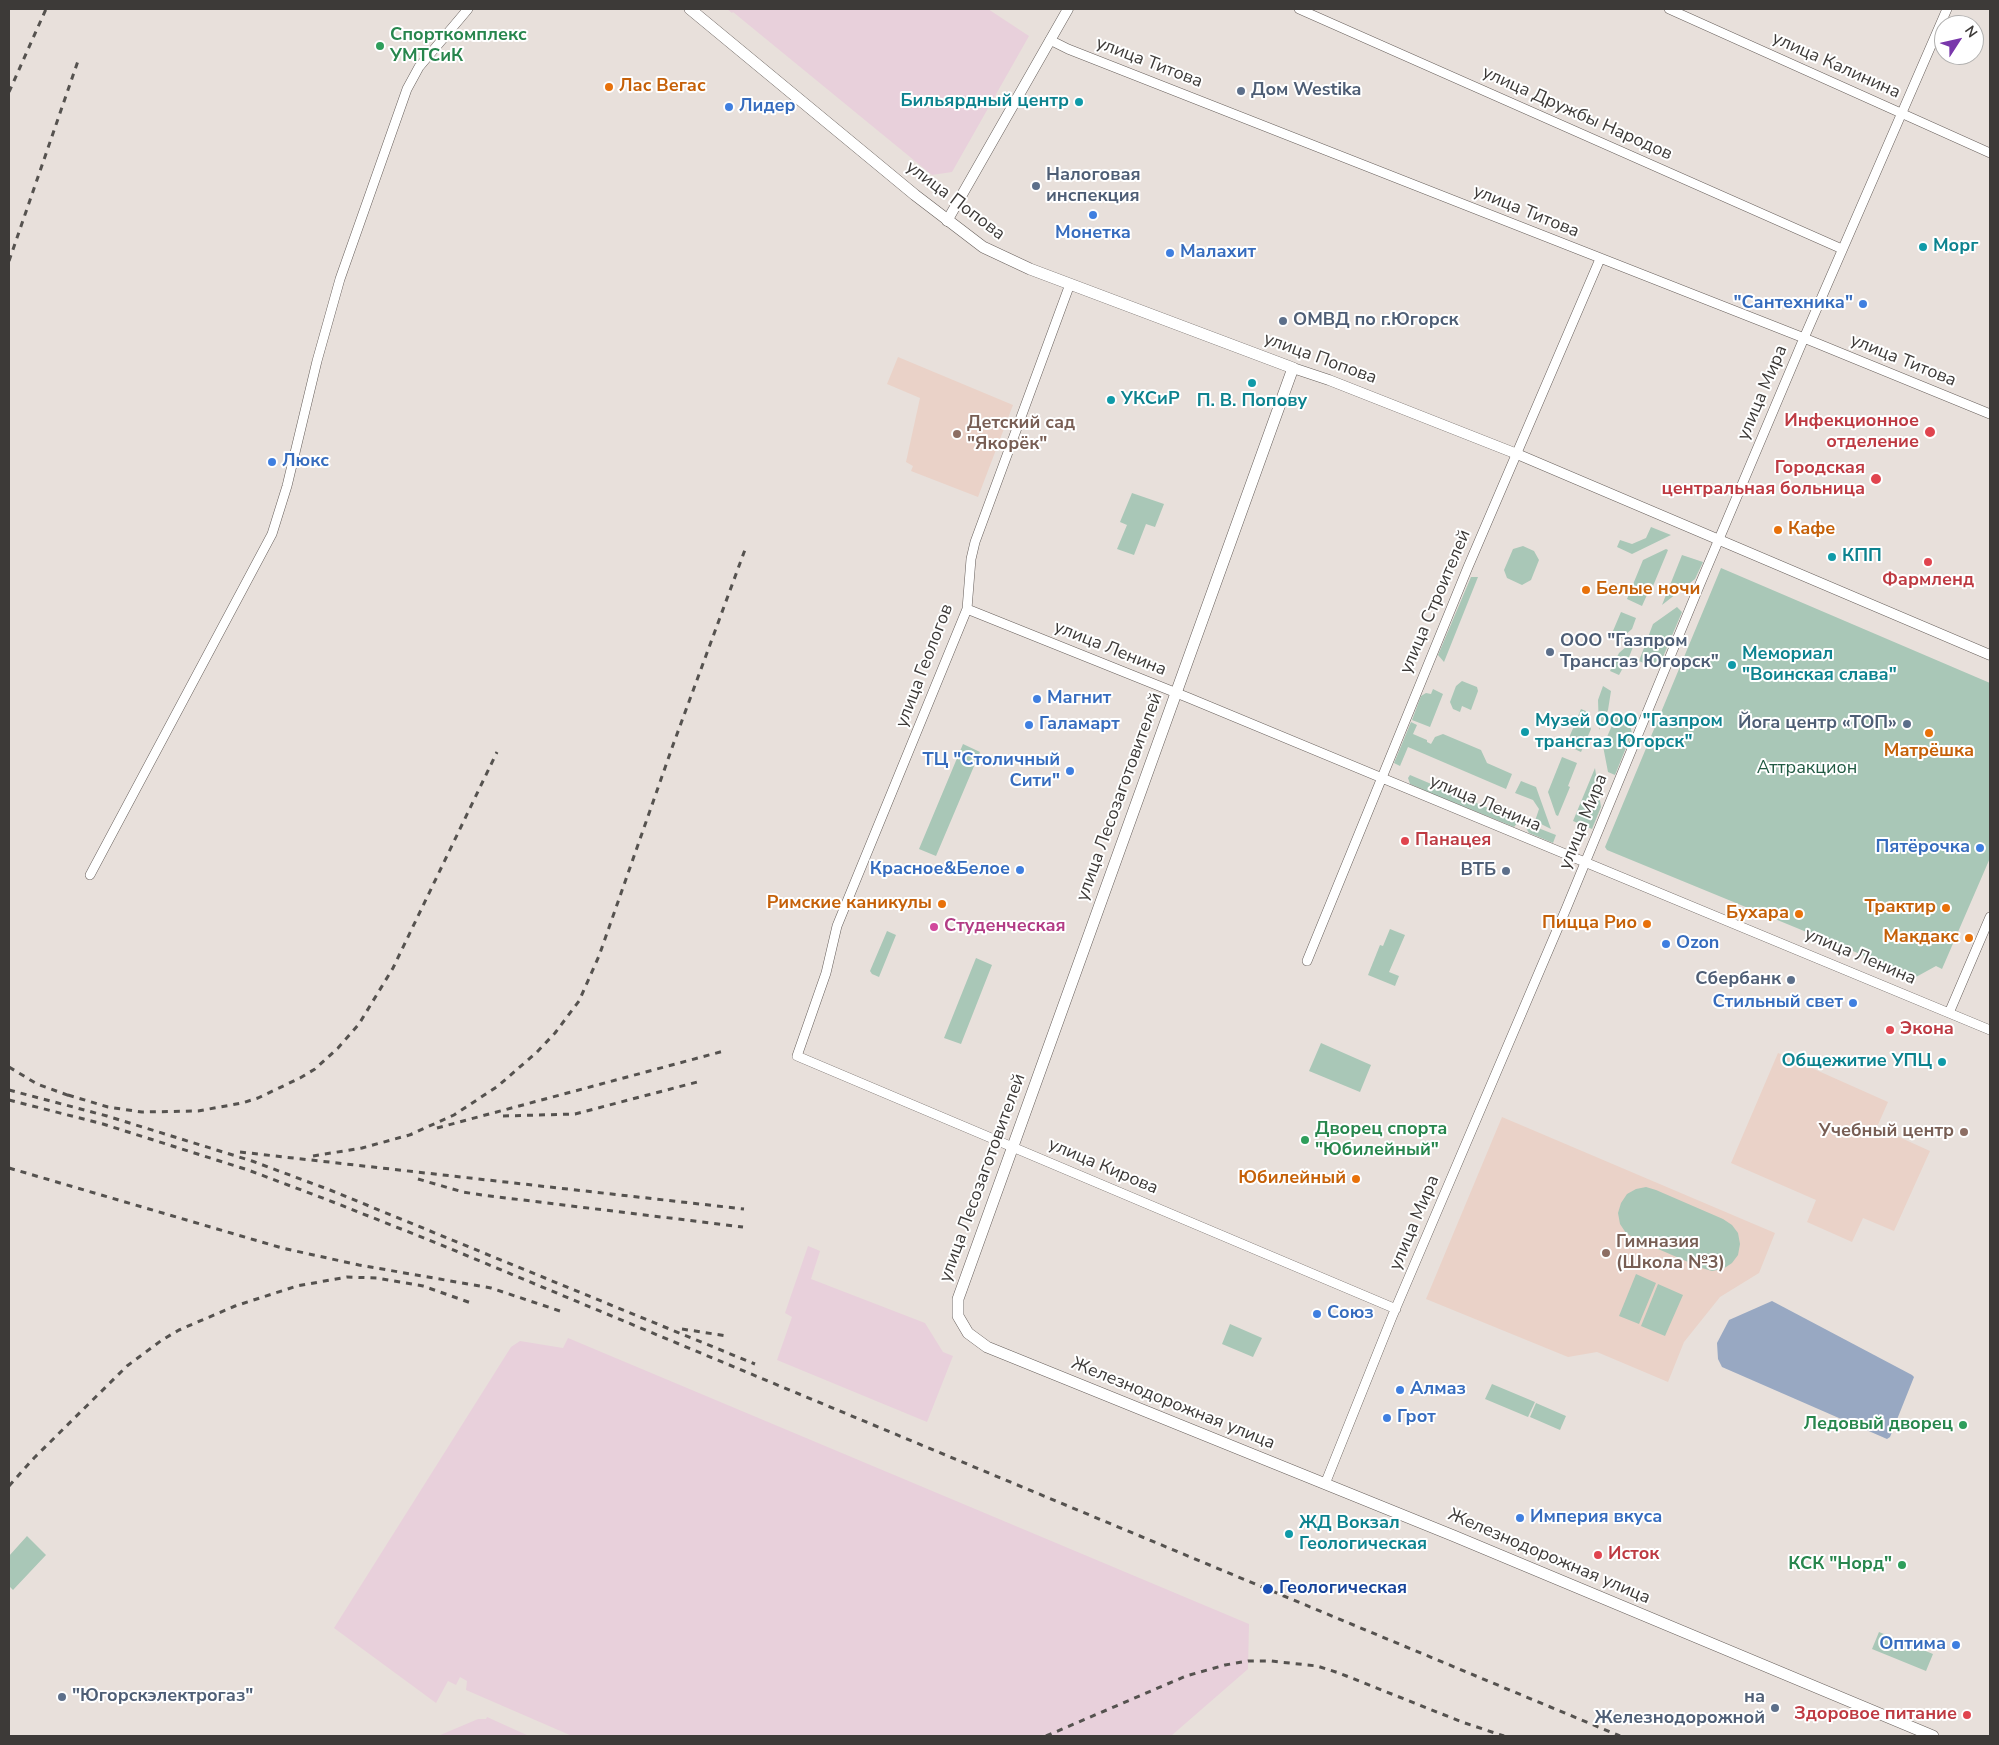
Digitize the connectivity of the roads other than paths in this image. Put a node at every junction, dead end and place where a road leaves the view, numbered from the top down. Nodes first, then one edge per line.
1 (468, 9) edge
2 (690, 9) edge
3 (1068, 9) edge
4 (1299, 9) edge
5 (1669, 9) edge
6 (1947, 9) edge
7 (1050, 40) junction
8 (1901, 113) junction
9 (1990, 153) edge
10 (947, 221) junction
11 (1842, 249) junction
12 (1600, 259) junction
13 (1070, 284) junction
14 (1804, 338) junction
15 (1292, 368) junction
16 (1990, 414) edge
17 (1517, 454) junction
18 (1719, 539) junction
19 (967, 609) junction
20 (1990, 655) edge
21 (1176, 693) junction
22 (1380, 778) junction
23 (1585, 863) junction
24 (90, 875) dead end
25 (1990, 916) edge
26 (1307, 961) dead end
27 (1950, 1012) junction
28 (1990, 1030) edge
29 (797, 1056) joint
30 (1013, 1146) junction
31 (1396, 1309) junction
32 (962, 1324) joint
33 (1324, 1484) junction
34 (1933, 1736) edge

1 - 24 street
2 - 10 main road, улица Попова
3 - 7 street
4 - 11 street, улица Дружбы Народов
5 - 8 street, улица Калинина
6 - 8 street, улица Мира
7 - 10 street
7 - 12 street, улица Титова
8 - 9 street, улица Калинина
8 - 11 street, улица Мира
10 - 13 main road, улица Попова
11 - 14 street, улица Мира
12 - 14 street, улица Титова
12 - 17 street, улица Строителей
13 - 15 main road, улица Попова
13 - 19 street, улица Геологов
14 - 16 street, улица Титова
14 - 18 street, улица Мира
15 - 17 street, улица Попова
15 - 21 main road, улица Лесозаготовителей
17 - 18 street, улица Попова
17 - 22 street, улица Строителей
18 - 20 street, улица Попова
18 - 23 street, улица Мира
19 - 21 street, улица Ленина
19 - 29 street, улица Геологов
21 - 22 street, улица Ленина
21 - 30 main road, улица Лесозаготовителей
22 - 23 street, улица Ленина
22 - 26 street, улица Строителей
23 - 27 street, улица Ленина
23 - 31 street, улица Мира
25 - 27 street
27 - 28 street, улица Ленина
29 - 30 street, улица Кирова
30 - 31 street, улица Кирова
30 - 32 main road, улица Лесозаготовителей
31 - 33 street, улица Мира
32 - 33 main road, Железнодорожная улица
33 - 34 main road, Железнодорожная улица

